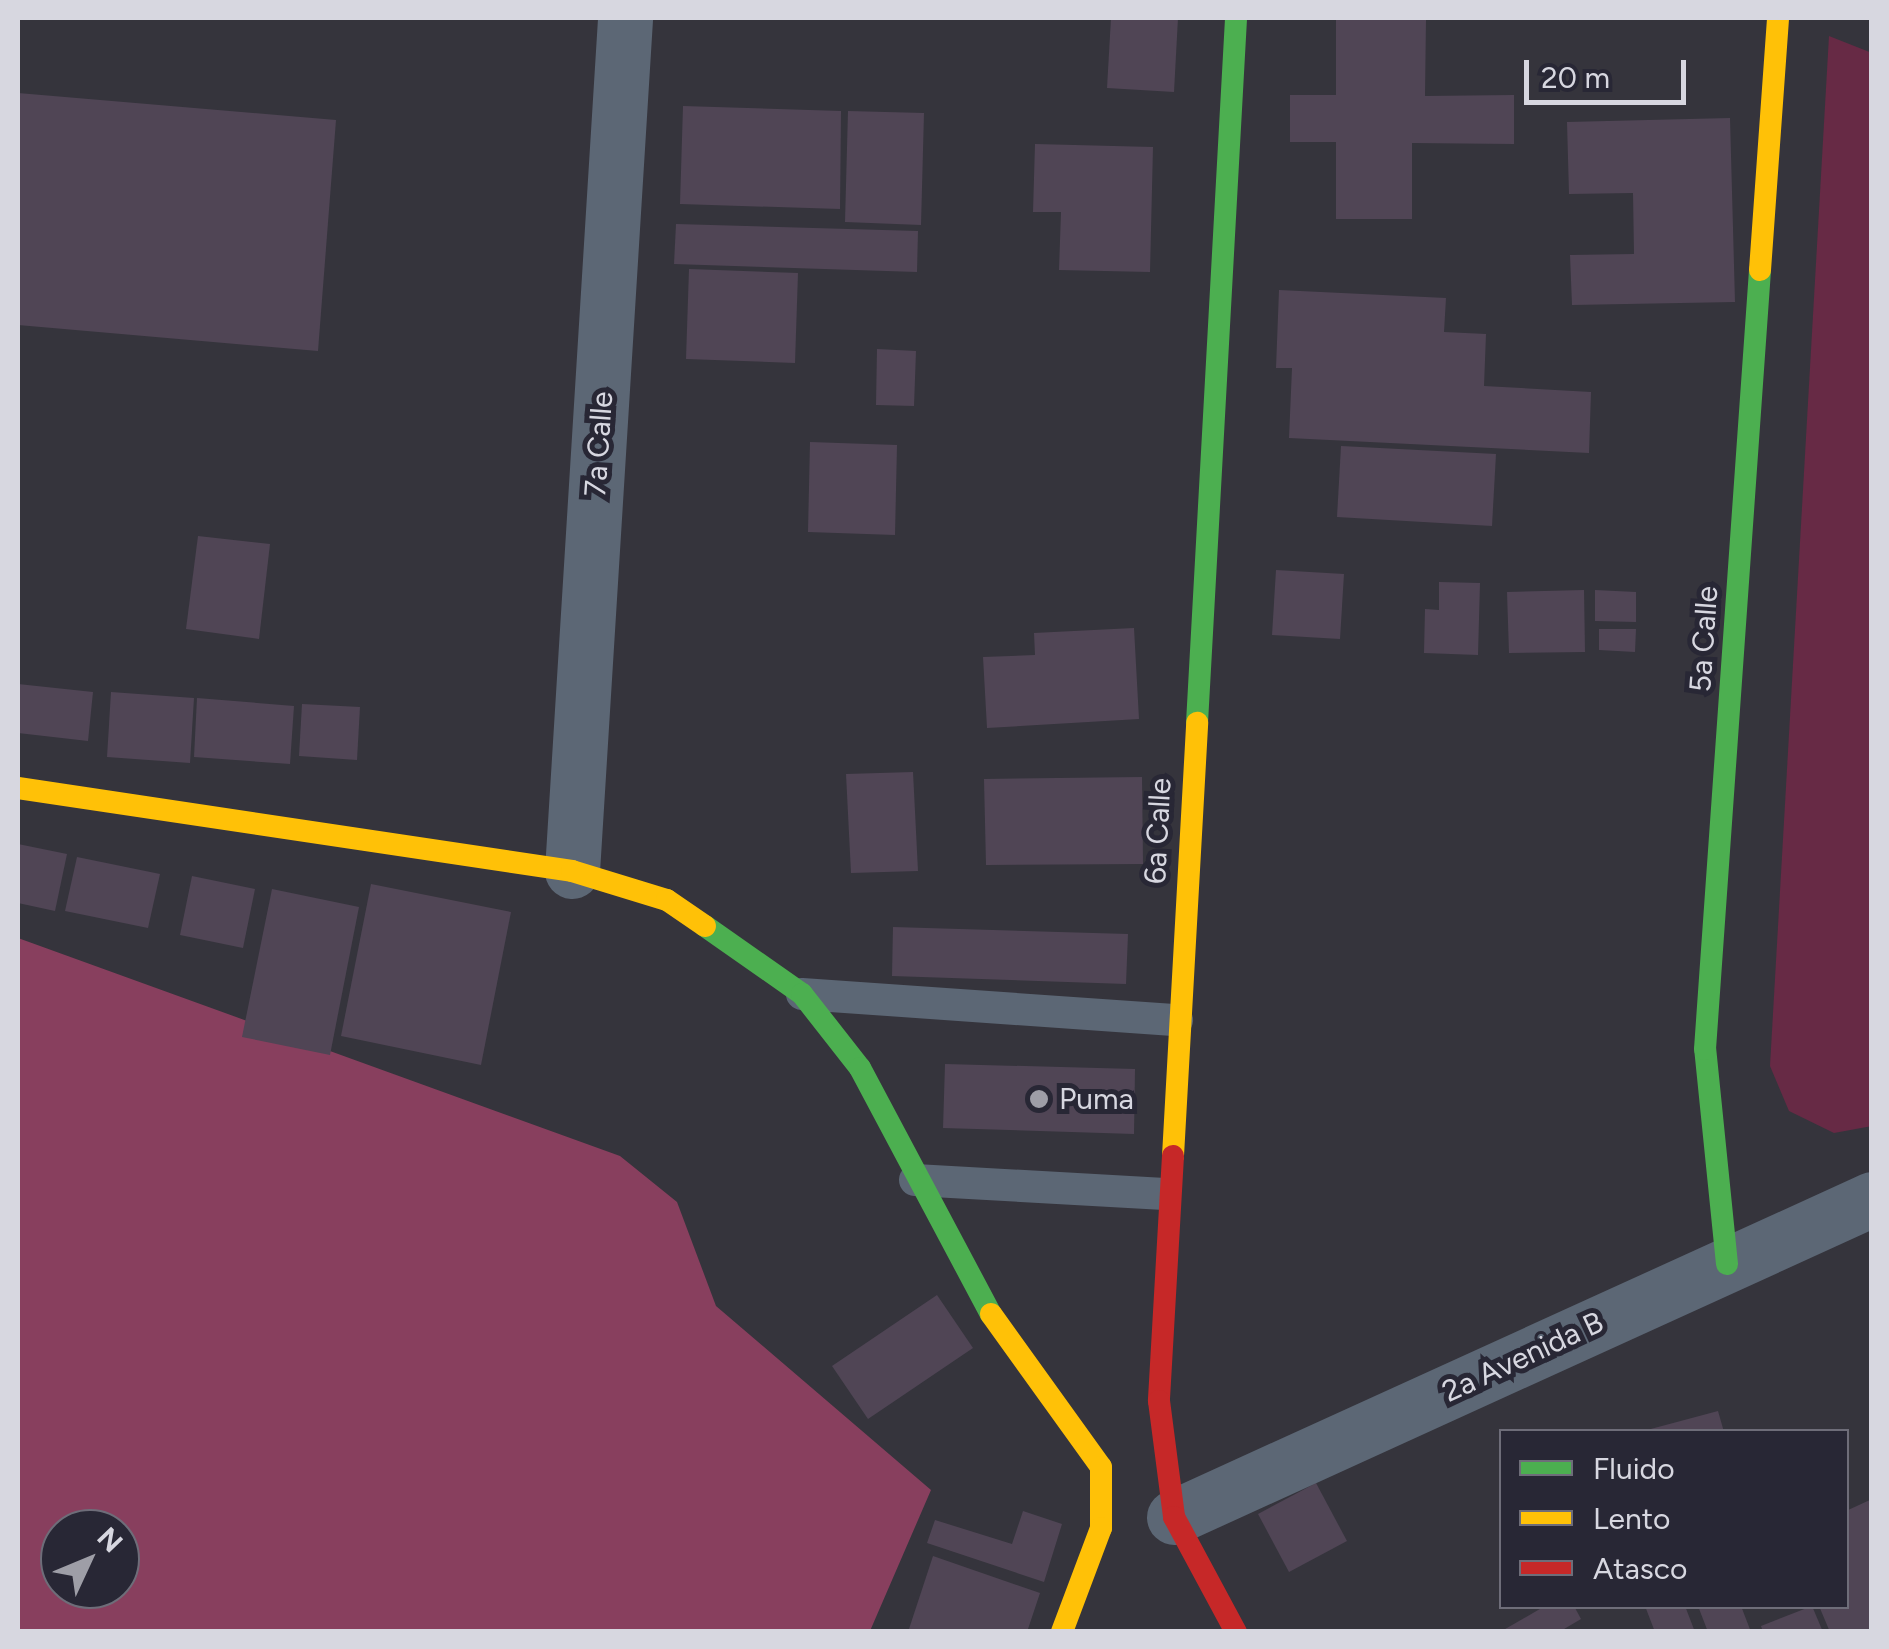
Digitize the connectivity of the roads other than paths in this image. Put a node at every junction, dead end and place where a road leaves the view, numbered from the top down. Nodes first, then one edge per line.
1 (625, 18) edge
2 (1236, 18) edge
3 (1778, 18) edge
4 (18, 788) edge
5 (572, 872) junction
6 (802, 994) junction
7 (1177, 1020) junction
8 (916, 1180) junction
9 (1165, 1194) junction
10 (1872, 1199) edge
11 (1727, 1264) junction
12 (1174, 1517) junction
13 (1062, 1632) edge
14 (1236, 1632) edge

1 - 5 street, 7a Calle
2 - 7 street, 6a Calle
3 - 11 street, 5a Calle
4 - 5 street
5 - 6 street
6 - 7 lane
6 - 8 street
7 - 9 street, 6a Calle
8 - 9 lane
8 - 13 street
9 - 12 street, 6a Calle
10 - 11 street, 2a Avenida B
11 - 12 street, 2a Avenida B
12 - 14 street, 6a Calle

